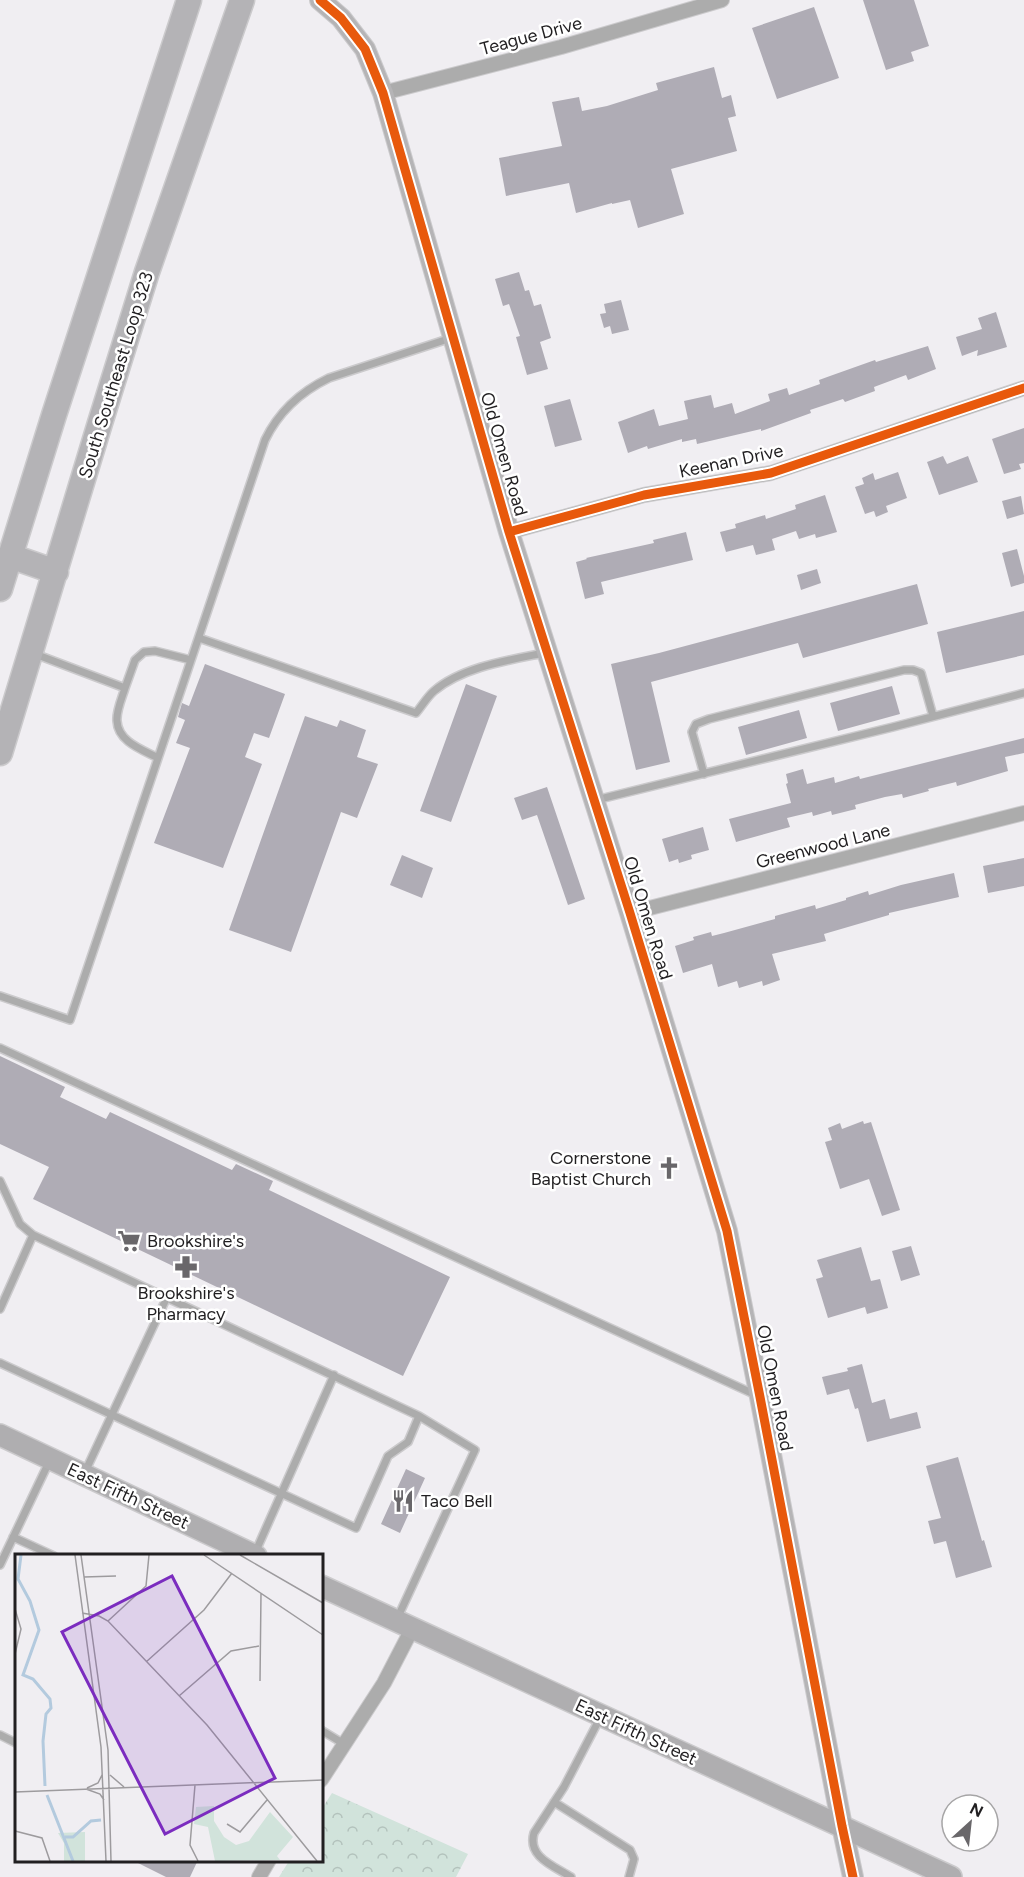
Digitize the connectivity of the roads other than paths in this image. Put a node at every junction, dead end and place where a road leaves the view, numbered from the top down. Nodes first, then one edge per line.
1 (189, 0) edge
2 (242, 0) edge
3 (320, 0) edge
4 (722, 0) edge
5 (383, 93) junction
6 (453, 338) junction
7 (1024, 388) edge
8 (509, 532) junction
9 (10, 556) junction
10 (56, 572) junction
11 (0, 589) edge
12 (199, 638) junction
13 (547, 652) junction
14 (31, 653) junction
15 (191, 660) junction
16 (125, 688) junction
17 (1024, 693) edge
18 (933, 717) junction
19 (0, 753) edge
20 (158, 758) junction
21 (704, 774) junction
22 (594, 800) junction
23 (1024, 813) edge
24 (630, 913) junction
25 (0, 996) edge
26 (0, 1048) edge
27 (0, 1181) edge
28 (33, 1235) junction
29 (167, 1297) junction
30 (0, 1309) edge
31 (0, 1363) edge
32 (334, 1375) junction
33 (760, 1397) junction
34 (111, 1415) junction
35 (419, 1416) junction
36 (0, 1435) edge
37 (50, 1459) junction
38 (84, 1475) junction
39 (281, 1493) junction
40 (13, 1537) junction
41 (50, 1554) edge
42 (253, 1554) edge
43 (255, 1554) edge
44 (0, 1566) edge
45 (322, 1586) edge
46 (404, 1625) junction
47 (601, 1716) junction
48 (322, 1731) edge
49 (0, 1735) edge
50 (15, 1742) edge
51 (344, 1744) junction
52 (322, 1778) edge
53 (554, 1802) junction
54 (842, 1826) junction
55 (268, 1862) edge
56 (259, 1877) edge
57 (571, 1877) edge
58 (629, 1877) edge
59 (853, 1877) edge
60 (951, 1877) edge

1 - 9 highway
2 - 10 highway, South Southeast Loop 323
3 - 5 street, Old Omen Road
4 - 5 street, Teague Drive
5 - 6 street, Old Omen Road
6 - 8 street, Old Omen Road
6 - 12 lane
7 - 8 street, Keenan Drive
8 - 13 street, Old Omen Road
9 - 10 highway
9 - 11 highway
10 - 14 highway, South Southeast Loop 323
12 - 13 lane
12 - 15 lane
13 - 22 street, Old Omen Road
14 - 16 lane
14 - 19 highway, South Southeast Loop 323
15 - 16 lane
15 - 20 lane
16 - 20 lane
17 - 18 lane
18 - 21 lane
18 - 21 lane
20 - 25 lane
21 - 22 lane
22 - 24 street, Old Omen Road
23 - 24 street, Greenwood Lane
24 - 33 street, Old Omen Road
26 - 33 lane
27 - 28 lane
28 - 29 lane
28 - 30 lane
29 - 32 lane
29 - 34 lane
31 - 34 lane
32 - 35 lane
32 - 39 lane
33 - 54 street, Old Omen Road
34 - 38 lane
34 - 39 lane
35 - 39 lane
35 - 46 lane
36 - 37 main road, East Fifth Street
37 - 38 main road, East Fifth Street
37 - 40 lane
38 - 42 main road, East Fifth Street
39 - 43 lane
40 - 41 lane
40 - 44 lane
45 - 46 main road, East Fifth Street
46 - 47 main road, East Fifth Street
46 - 51 street
47 - 53 lane
47 - 54 main road, East Fifth Street
48 - 51 lane
49 - 50 lane
51 - 52 street
53 - 57 lane
53 - 58 lane
54 - 59 street, Old Omen Road
54 - 60 main road, East Fifth Street
55 - 56 street

